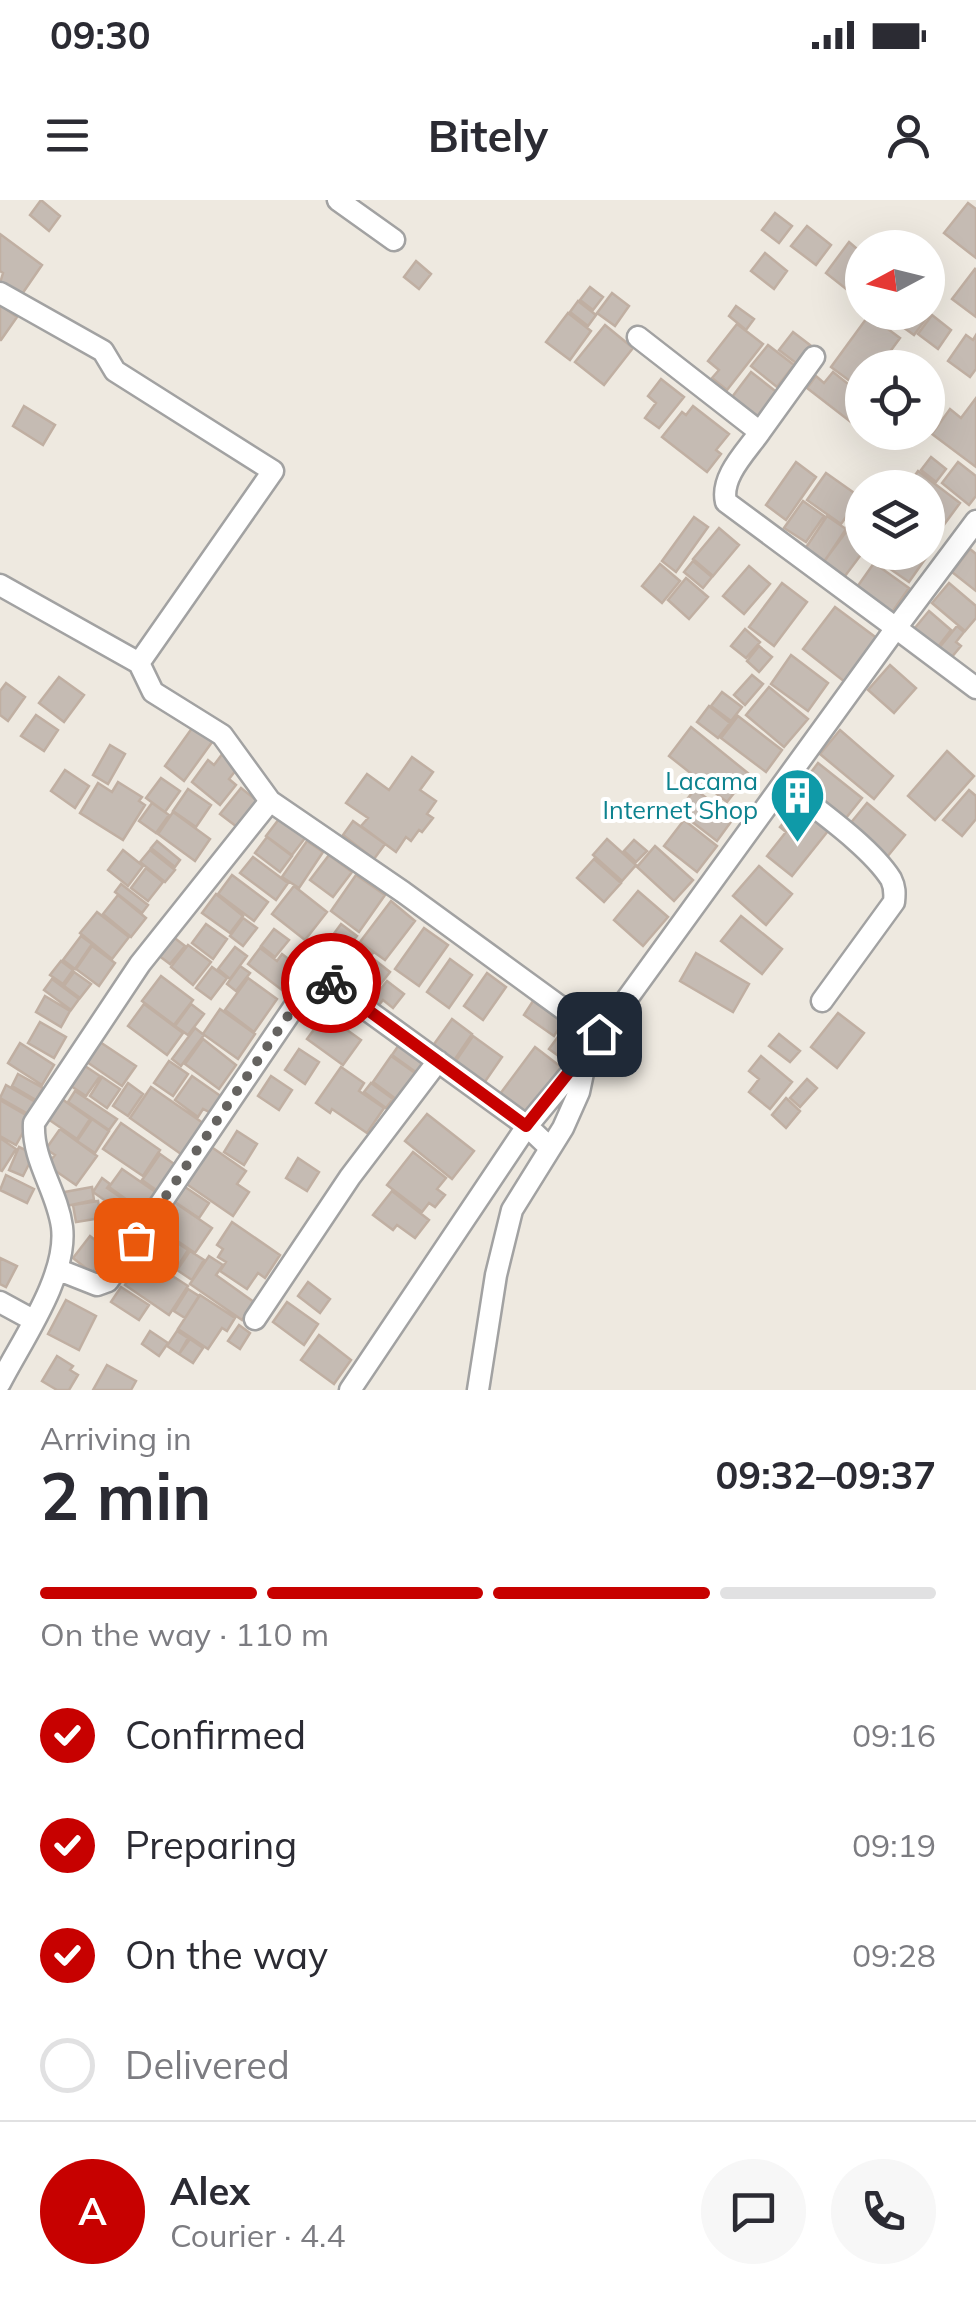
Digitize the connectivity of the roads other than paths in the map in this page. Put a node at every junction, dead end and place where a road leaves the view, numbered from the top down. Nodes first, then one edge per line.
1 (338, 200) edge
2 (394, 240) dead end
3 (0, 293) edge
4 (638, 338) dead end
5 (814, 357) dead end
6 (760, 432) junction
7 (976, 522) edge
8 (0, 584) edge
9 (896, 628) junction
10 (139, 663) junction
11 (976, 688) edge
12 (785, 784) junction
13 (270, 801) junction
14 (822, 1002) dead end
15 (599, 1034) junction
16 (587, 1054) junction
17 (438, 1061) junction
18 (526, 1126) junction
19 (550, 1147) junction
20 (58, 1270) junction
21 (0, 1302) edge
22 (255, 1318) dead end
23 (33, 1320) junction
24 (0, 1383) edge
25 (350, 1390) edge
26 (478, 1390) edge

1 - 2 street
3 - 10 street
4 - 6 street
5 - 6 street
6 - 9 street
7 - 9 street
8 - 10 street
9 - 11 street
9 - 12 street
10 - 13 street
12 - 14 street
12 - 15 street
13 - 15 street
13 - 20 street
15 - 16 street
16 - 18 street
16 - 19 street
17 - 18 street
17 - 20 street
17 - 22 street
18 - 19 street
18 - 25 street
19 - 26 street
20 - 23 street
21 - 23 street
23 - 24 street

